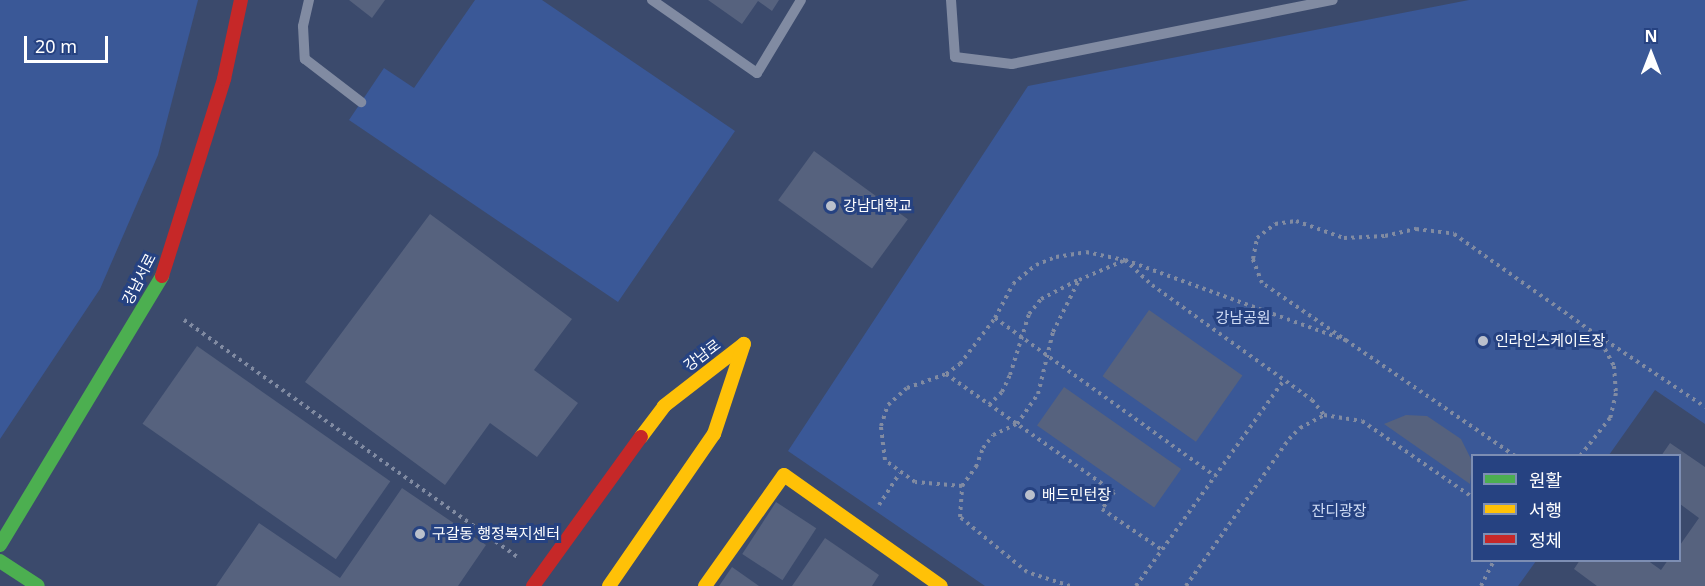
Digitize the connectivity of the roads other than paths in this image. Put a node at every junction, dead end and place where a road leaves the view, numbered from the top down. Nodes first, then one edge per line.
1 (241, 0) edge
2 (309, 0) edge
3 (652, 0) edge
4 (801, 0) edge
5 (951, 0) edge
6 (1333, 0) edge
7 (361, 102) dead end
8 (0, 545) edge
9 (0, 561) edge
10 (38, 586) edge
11 (533, 586) edge
12 (609, 586) edge
13 (705, 586) edge
14 (941, 586) edge

1 - 8 street, 강남서로
2 - 7 lane
3 - 4 lane
5 - 6 lane
9 - 10 street
11 - 12 street, 강남로
13 - 14 street

